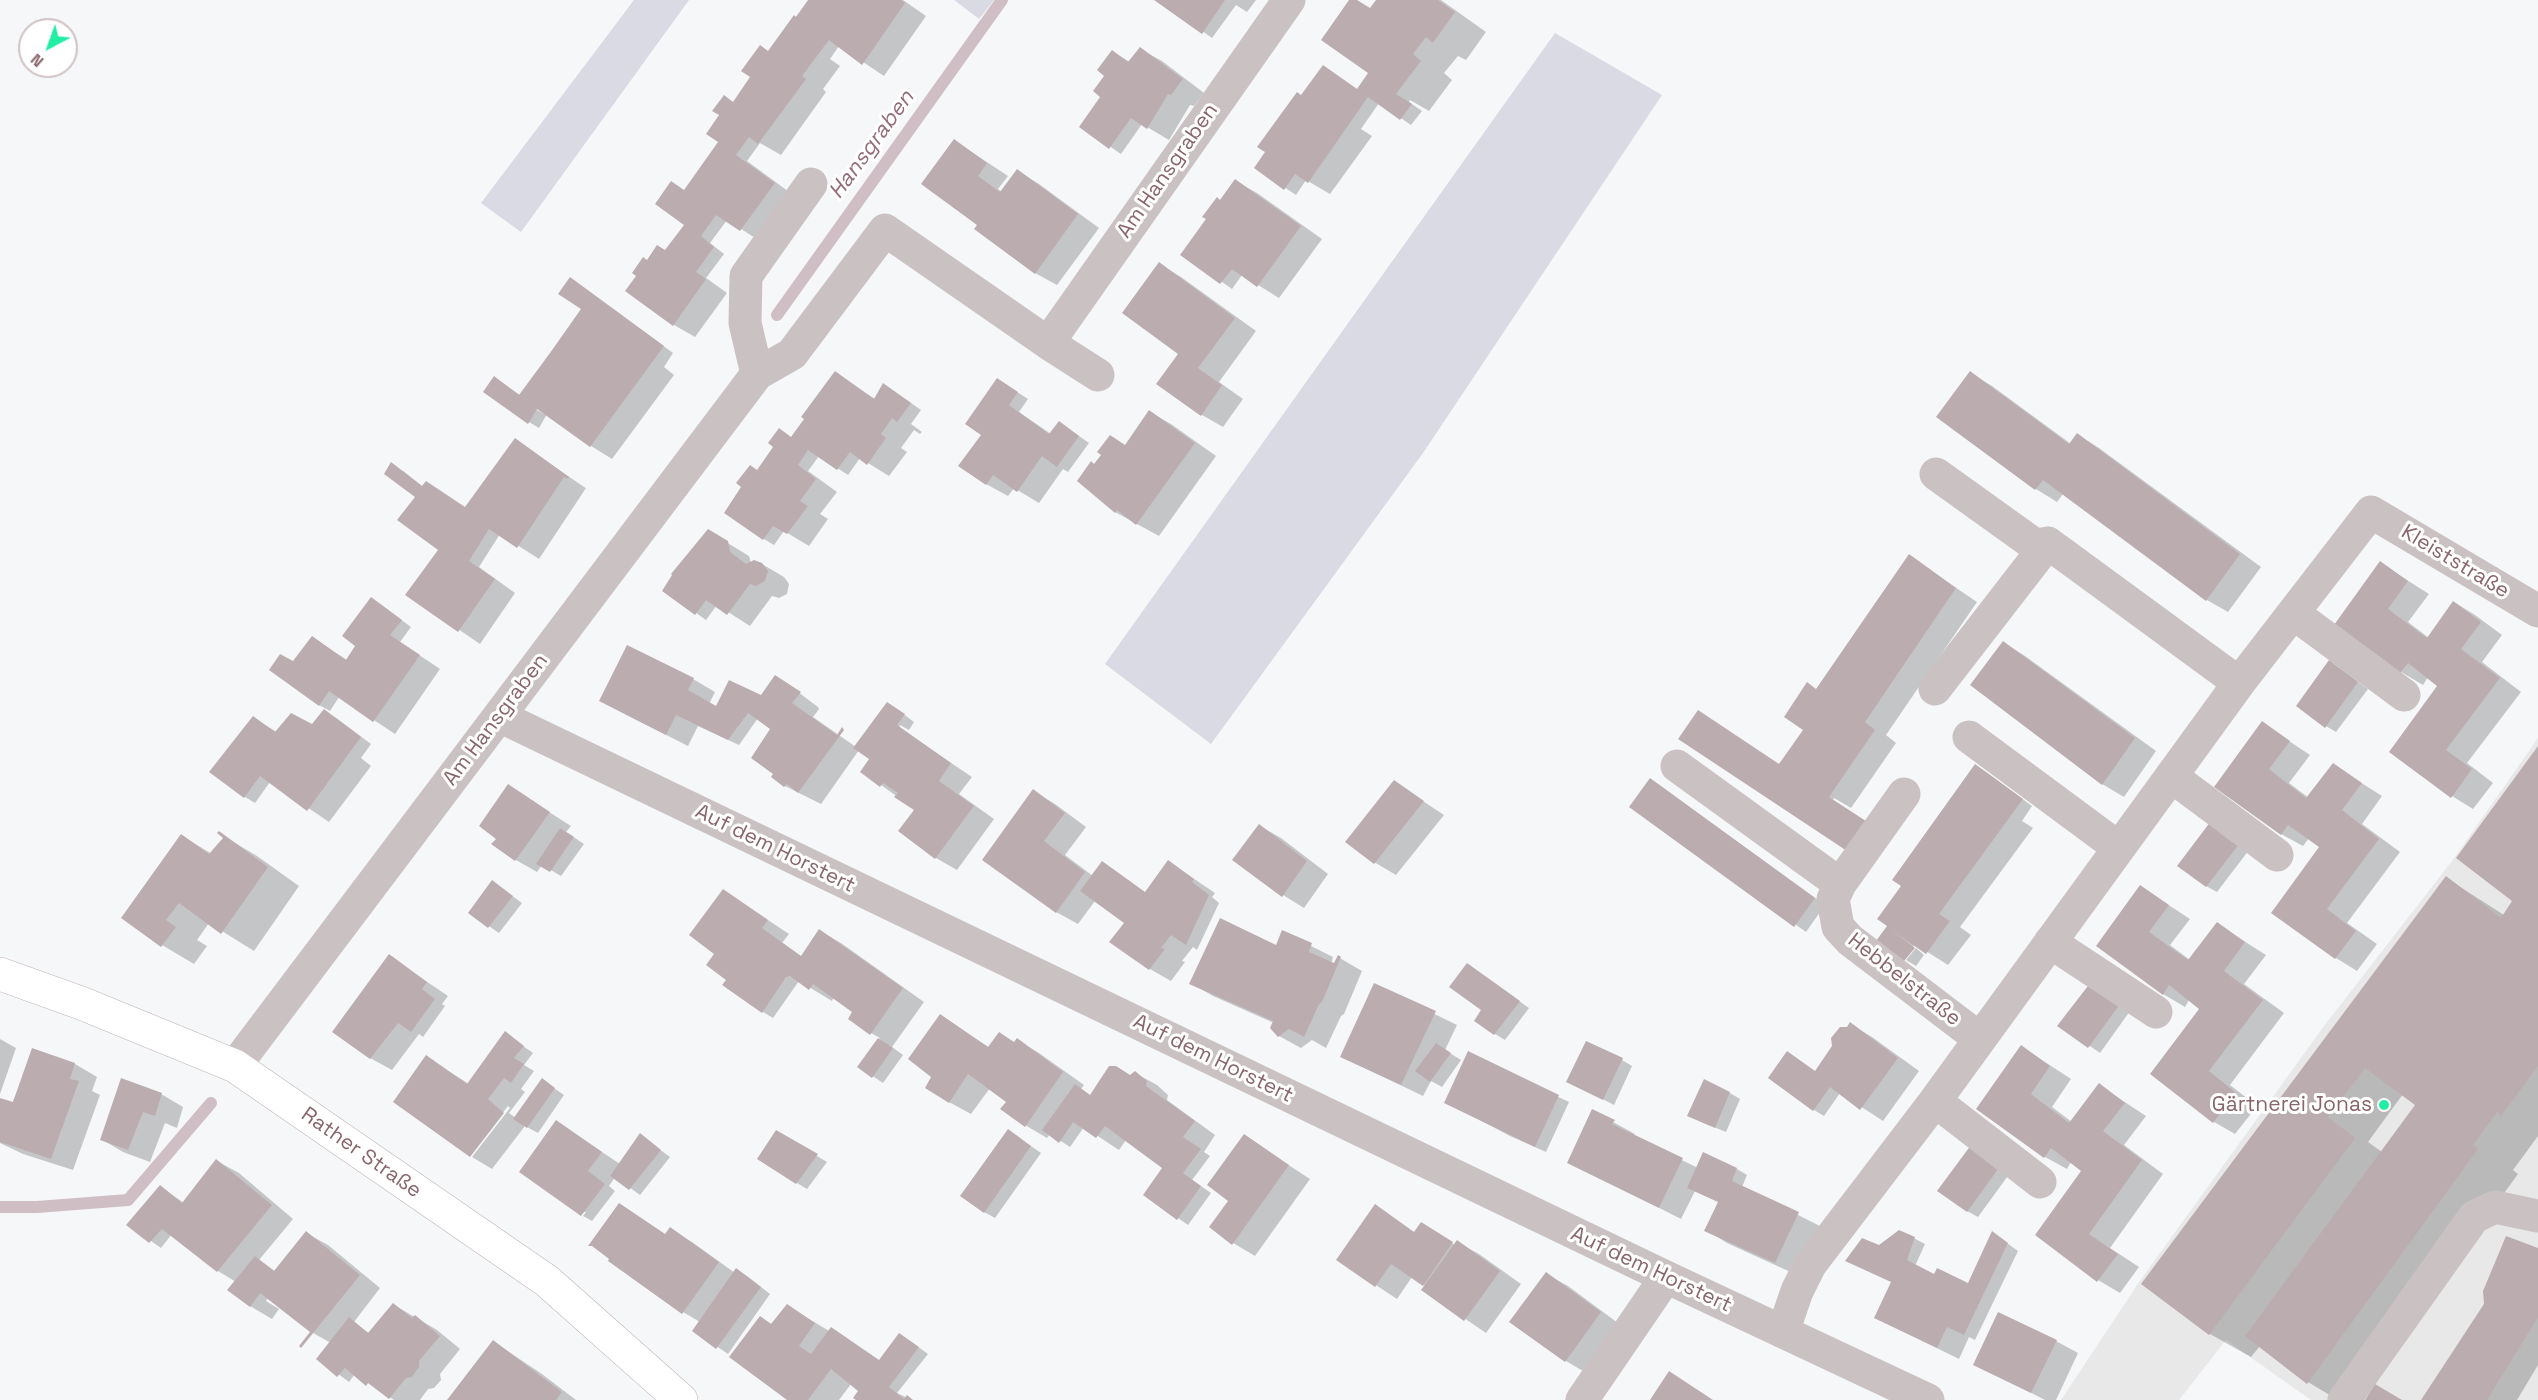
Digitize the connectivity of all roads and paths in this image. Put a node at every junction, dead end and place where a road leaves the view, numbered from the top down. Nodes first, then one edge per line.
1 (1288, 0) edge
2 (811, 184) dead end
3 (1048, 343) junction
4 (757, 374) junction
5 (1098, 375) dead end
6 (1936, 474) dead end
7 (2371, 512) joint
8 (2048, 543) junction
9 (2538, 611) edge
10 (2293, 614) junction
11 (2239, 682) junction
12 (1935, 689) dead end
13 (2404, 695) dead end
14 (499, 716) junction
15 (1969, 737) dead end
16 (1677, 766) dead end
17 (2171, 776) junction
18 (1904, 794) dead end
19 (2119, 848) junction
20 (2277, 855) dead end
21 (1840, 884) junction
22 (2050, 942) junction
23 (0, 974) edge
24 (2156, 1012) dead end
25 (1980, 1039) junction
26 (235, 1066) junction
27 (1935, 1101) junction
28 (2040, 1182) dead end
29 (2538, 1216) edge
30 (1666, 1277) junction
31 (1783, 1332) junction
32 (681, 1400) edge
33 (1582, 1400) edge
34 (1928, 1400) edge
35 (2344, 1400) edge

1 - 3 street, Am Hansgraben
2 - 4 street
3 - 4 street, Am Hansgraben
3 - 5 street, Am Hansgraben
4 - 14 street, Am Hansgraben
6 - 8 street
7 - 9 street, Kleiststraße
7 - 10 street, Hebbelstraße
8 - 11 street
8 - 12 street
10 - 11 street, Hebbelstraße
10 - 13 street
11 - 17 street, Hebbelstraße
14 - 26 street, Am Hansgraben
14 - 30 street, Auf dem Horstert
15 - 19 street
16 - 21 street
17 - 19 street, Hebbelstraße
17 - 20 street
18 - 21 street, Hebbelstraße
19 - 22 street, Hebbelstraße
21 - 25 street, Hebbelstraße
22 - 24 street
22 - 25 street, Hebbelstraße
23 - 26 main road, Rather Straße
25 - 27 street, Hebbelstraße
26 - 32 main road, Rather Straße
27 - 28 street
27 - 31 street, Hebbelstraße
29 - 35 street
30 - 31 street, Auf dem Horstert
30 - 33 street
31 - 34 street, Auf dem Horstert

